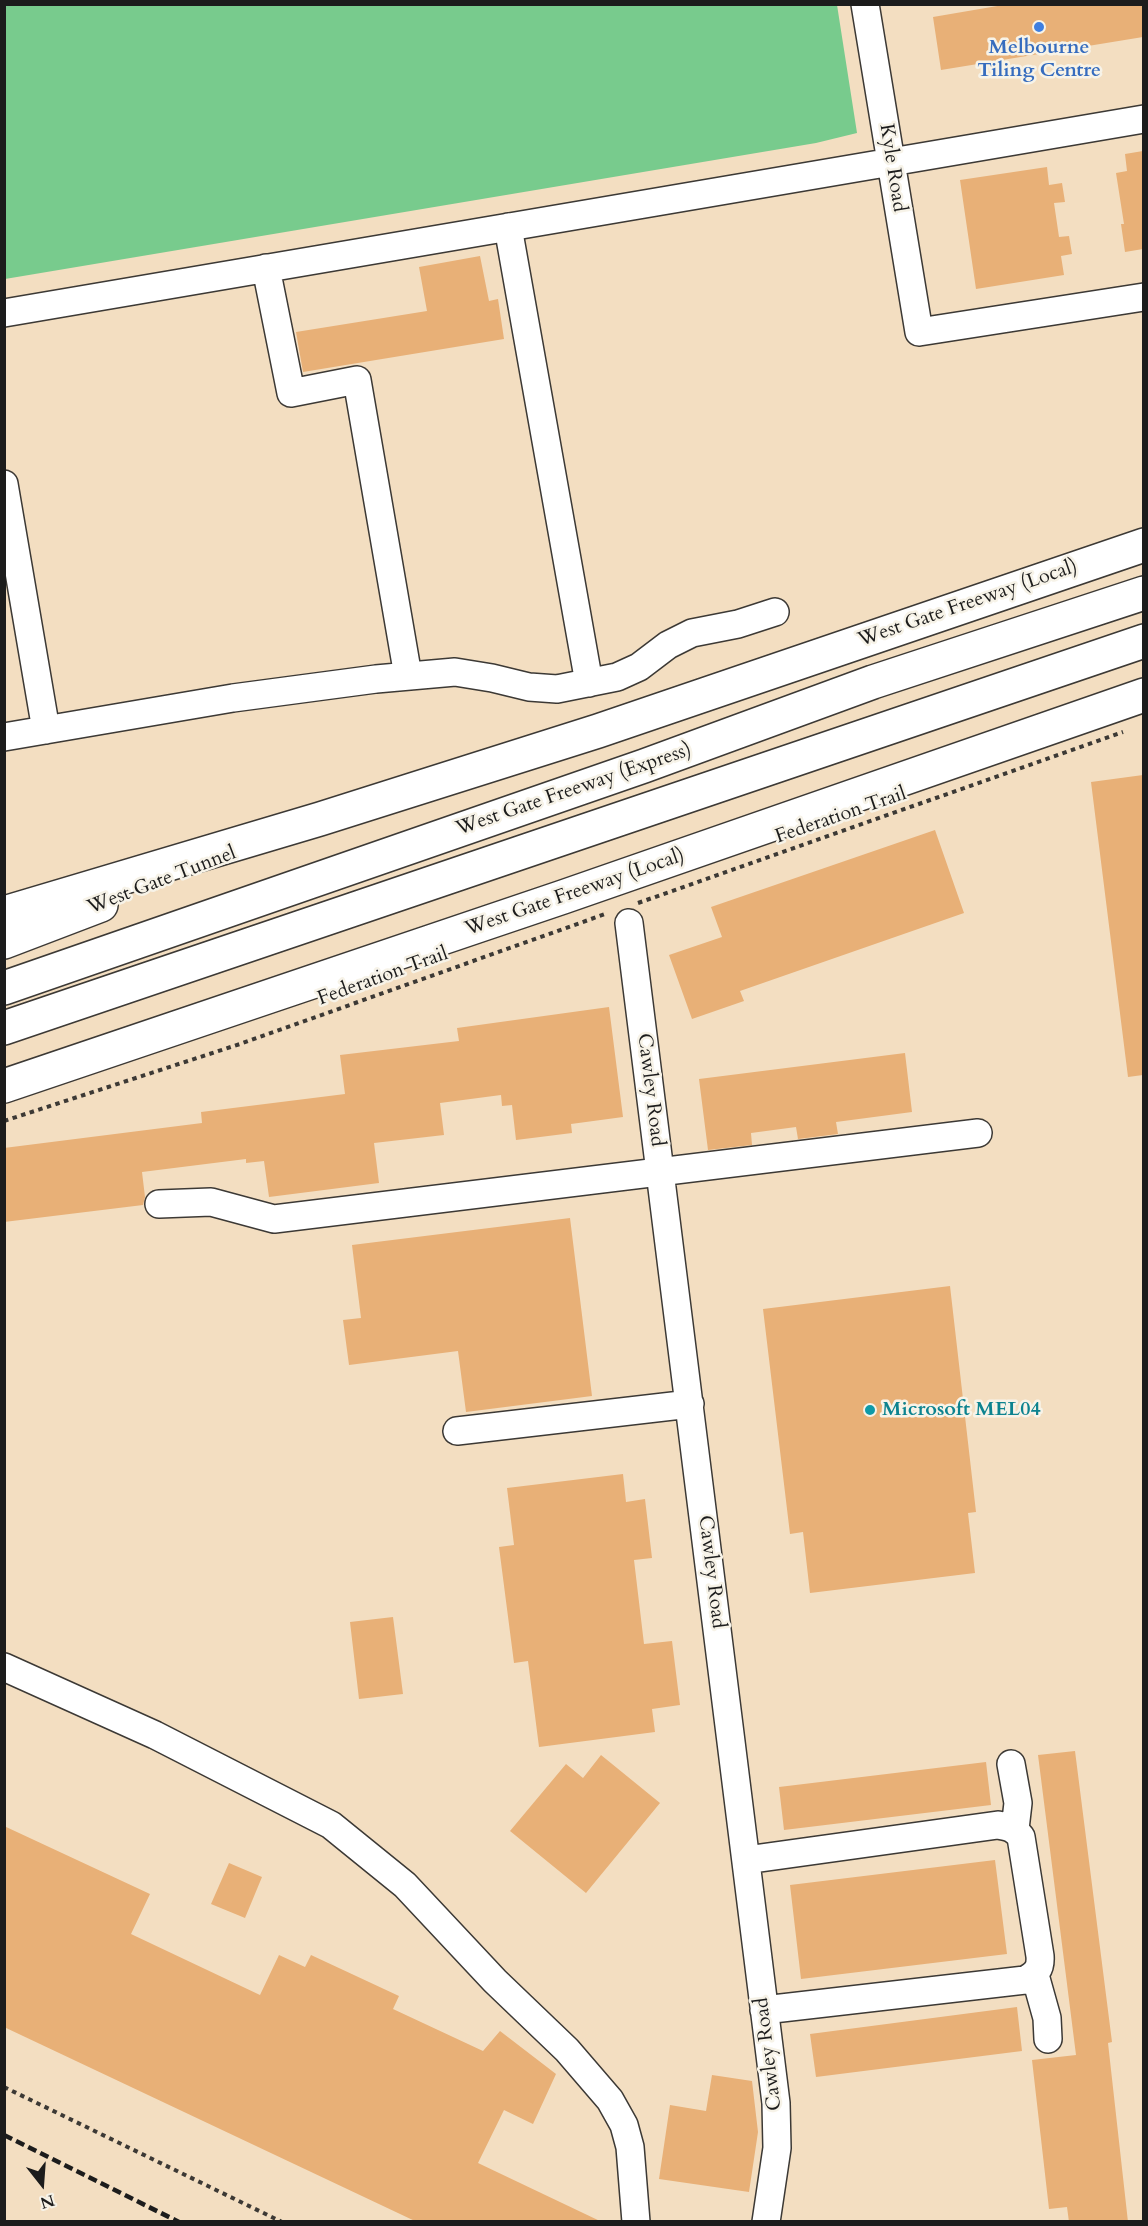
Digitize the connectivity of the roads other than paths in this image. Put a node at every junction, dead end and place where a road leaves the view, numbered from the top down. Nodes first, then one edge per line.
1 (866, 4) edge
2 (1143, 119) edge
3 (891, 162) junction
4 (508, 227) junction
5 (266, 268) junction
6 (1143, 297) edge
7 (4, 313) edge
8 (4, 484) edge
9 (1143, 545) edge
10 (1143, 593) edge
11 (775, 612) dead end
12 (1143, 641) edge
13 (408, 676) junction
14 (589, 683) junction
15 (1143, 694) edge
16 (46, 729) junction
17 (4, 737) edge
18 (320, 819) junction
19 (4, 913) edge
20 (625, 913) road end
21 (4, 942) edge
22 (4, 988) edge
23 (4, 1028) edge
24 (4, 1086) edge
25 (978, 1133) dead end
26 (660, 1172) junction
27 (159, 1204) dead end
28 (690, 1404) junction
29 (457, 1431) dead end
30 (4, 1667) edge
31 (1011, 1764) dead end
32 (1015, 1829) junction
33 (746, 1860) junction
34 (1035, 1975) junction
35 (764, 2010) junction
36 (1048, 2039) dead end
37 (636, 2222) edge
38 (766, 2222) edge

1 - 3 street, Kyle Road
2 - 3 street
3 - 4 street
3 - 6 street, Kyle Road
4 - 5 street
4 - 14 street
5 - 7 street
5 - 13 street
8 - 16 street
9 - 18 highway, West Gate Freeway (Local)
10 - 22 highway, West Gate Freeway (Express)
11 - 14 street
12 - 23 highway
13 - 14 street
13 - 16 street
15 - 24 highway, West Gate Freeway (Local)
16 - 17 street
18 - 19 highway, West Gate Freeway (Local)
18 - 21 highway, West Gate Tunnel
20 - 26 street, Cawley Road
25 - 26 street
26 - 27 street
26 - 28 street, Cawley Road
28 - 29 street
28 - 33 street, Cawley Road
30 - 37 street
31 - 32 street
32 - 33 street
32 - 34 street
33 - 35 street, Cawley Road
34 - 35 street
34 - 36 street
35 - 38 street, Cawley Road

